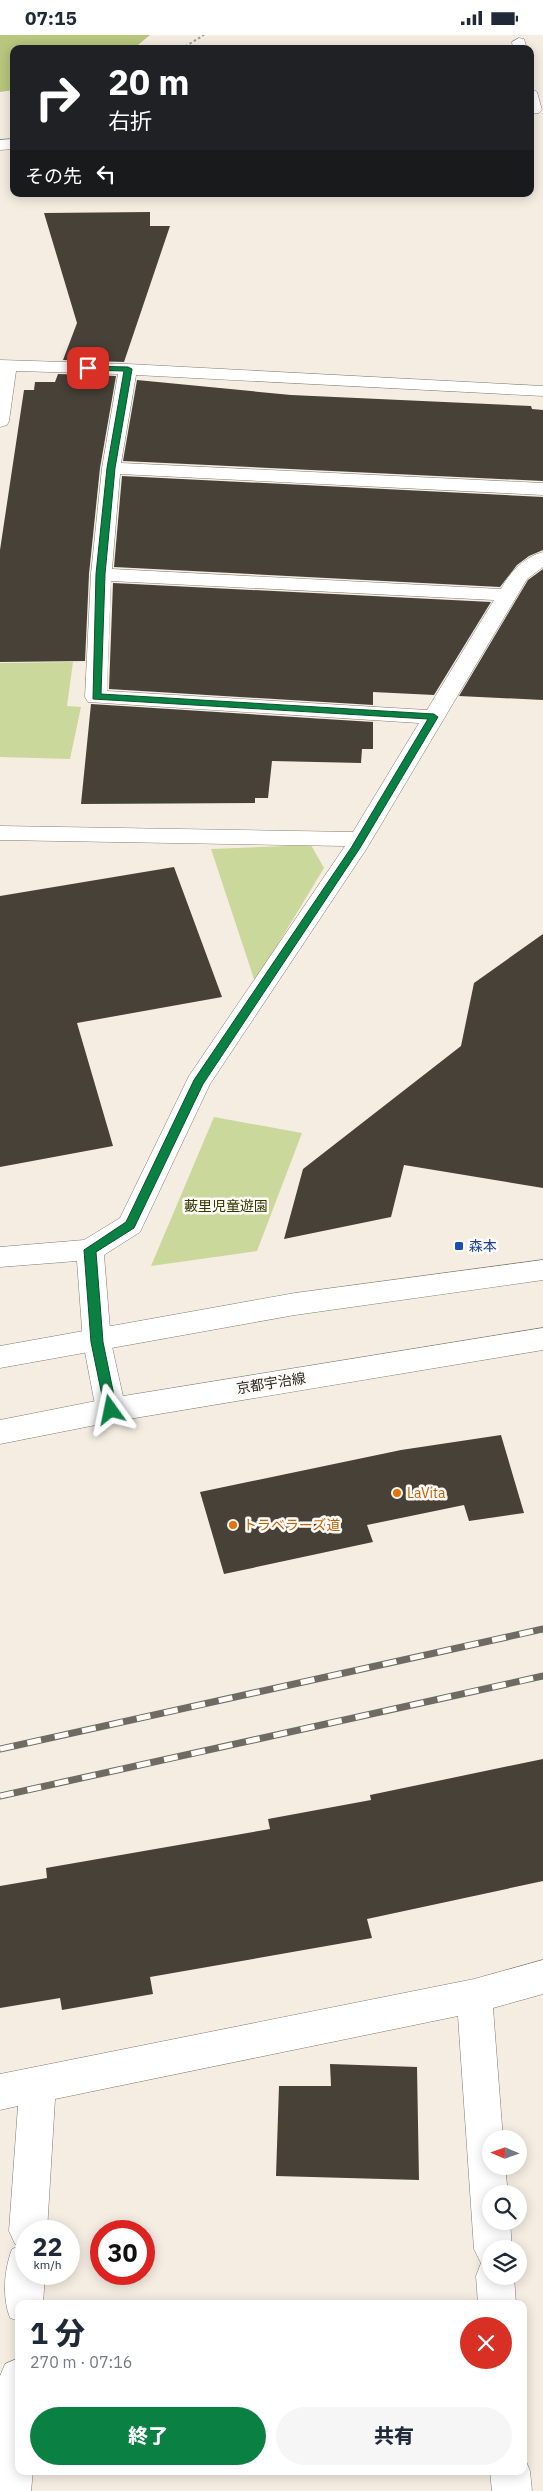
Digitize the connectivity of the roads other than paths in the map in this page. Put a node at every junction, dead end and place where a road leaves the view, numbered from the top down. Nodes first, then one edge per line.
1 (4, 366) edge
2 (128, 369) junction
3 (543, 391) edge
4 (0, 421) edge
5 (111, 468) junction
6 (543, 489) edge
7 (543, 558) edge
8 (101, 574) junction
9 (508, 595) junction
10 (434, 717) junction
11 (0, 833) edge
12 (360, 839) junction
13 (90, 1250) junction
14 (0, 1257) edge
15 (543, 1269) edge
16 (543, 1339) edge
17 (97, 1342) junction
18 (0, 1357) edge
19 (111, 1410) junction
20 (0, 1432) edge
21 (543, 1977) edge
22 (474, 1996) junction
23 (38, 2084) junction
24 (0, 2092) edge
25 (29, 2220) edge
26 (492, 2240) edge
27 (25, 2285) edge
28 (496, 2285) edge
29 (24, 2300) edge
30 (497, 2300) edge
31 (15, 2434) edge
32 (510, 2475) edge
33 (11, 2491) edge
34 (512, 2491) edge

1 - 2 street
1 - 4 street
2 - 3 street
2 - 5 street
5 - 6 street
5 - 8 street
7 - 9 street
8 - 9 street
8 - 10 street
9 - 10 street
10 - 12 street
11 - 12 street
12 - 13 street
13 - 14 street
13 - 17 street
15 - 17 street
16 - 19 street, 京都宇治線
17 - 18 street
17 - 19 street
19 - 20 street, 京都宇治線
21 - 22 street
22 - 23 street
22 - 26 street
23 - 24 street
23 - 25 street
27 - 29 street
28 - 30 street
31 - 33 street
32 - 34 street

